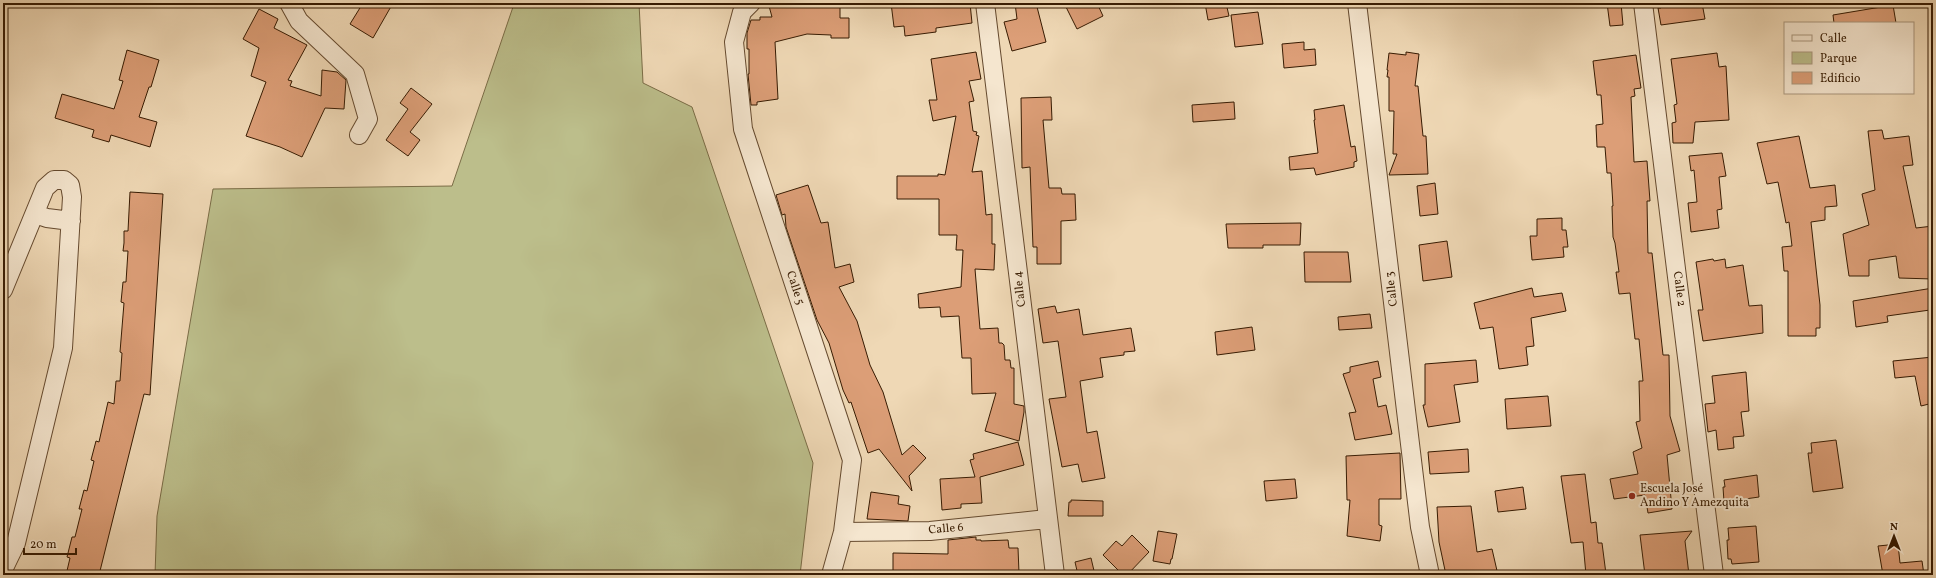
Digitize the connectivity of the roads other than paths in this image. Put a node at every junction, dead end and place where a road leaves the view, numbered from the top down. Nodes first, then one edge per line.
1 (289, 3) edge
2 (751, 3) edge
3 (985, 3) edge
4 (1357, 3) edge
5 (1643, 3) edge
6 (359, 135) dead end
7 (35, 214) junction
8 (71, 221) junction
9 (3, 290) edge
10 (1047, 519) junction
11 (843, 532) junction
12 (10, 541) edge
13 (3, 570) edge
14 (831, 575) edge
15 (1055, 575) edge
16 (1430, 575) edge
17 (1714, 575) edge

1 - 6 street
2 - 11 street, Calle 5
3 - 10 street, Calle 4
4 - 16 street, Calle 3
5 - 17 street, Calle 2
7 - 8 street
7 - 8 street
7 - 9 street
8 - 12 street
10 - 11 street, Calle 6
10 - 15 street, Calle 4
11 - 14 street, Calle 5
12 - 13 street

